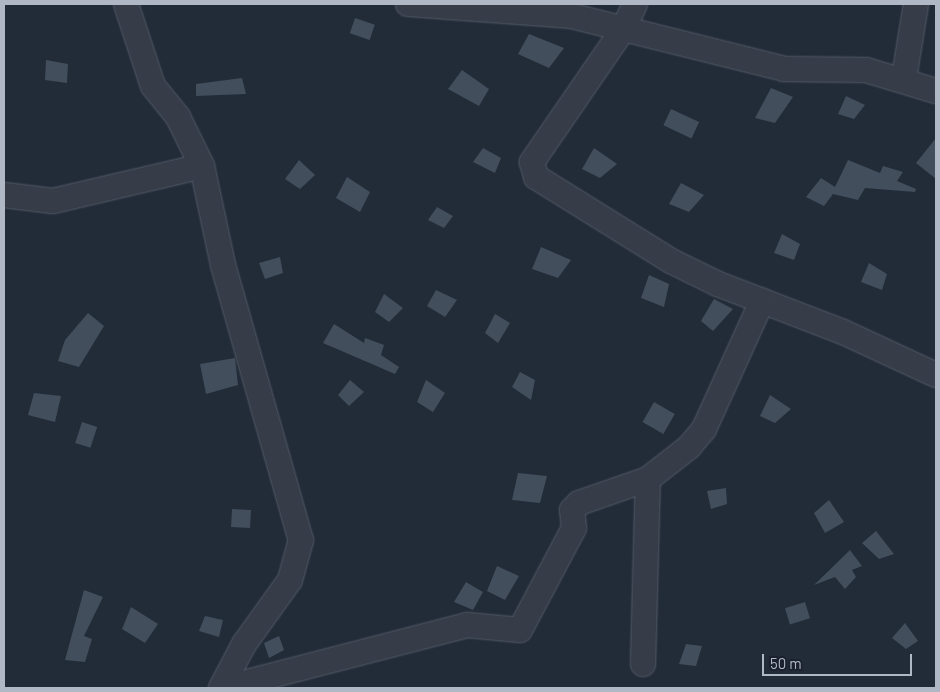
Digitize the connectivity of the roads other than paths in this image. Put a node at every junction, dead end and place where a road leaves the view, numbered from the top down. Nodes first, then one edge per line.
1 (126, 4) edge
2 (408, 4) edge
3 (635, 4) edge
4 (916, 4) edge
5 (624, 28) junction
6 (904, 78) junction
7 (936, 91) edge
8 (202, 166) junction
9 (4, 195) edge
10 (762, 301) junction
11 (936, 375) edge
12 (648, 479) junction
13 (643, 664) dead end
14 (222, 688) edge

1 - 8 street
2 - 5 street
3 - 5 street
4 - 6 street
5 - 6 street
5 - 10 street
6 - 7 street
8 - 9 street
8 - 14 street
10 - 11 street
10 - 12 street
12 - 13 street
12 - 14 street

